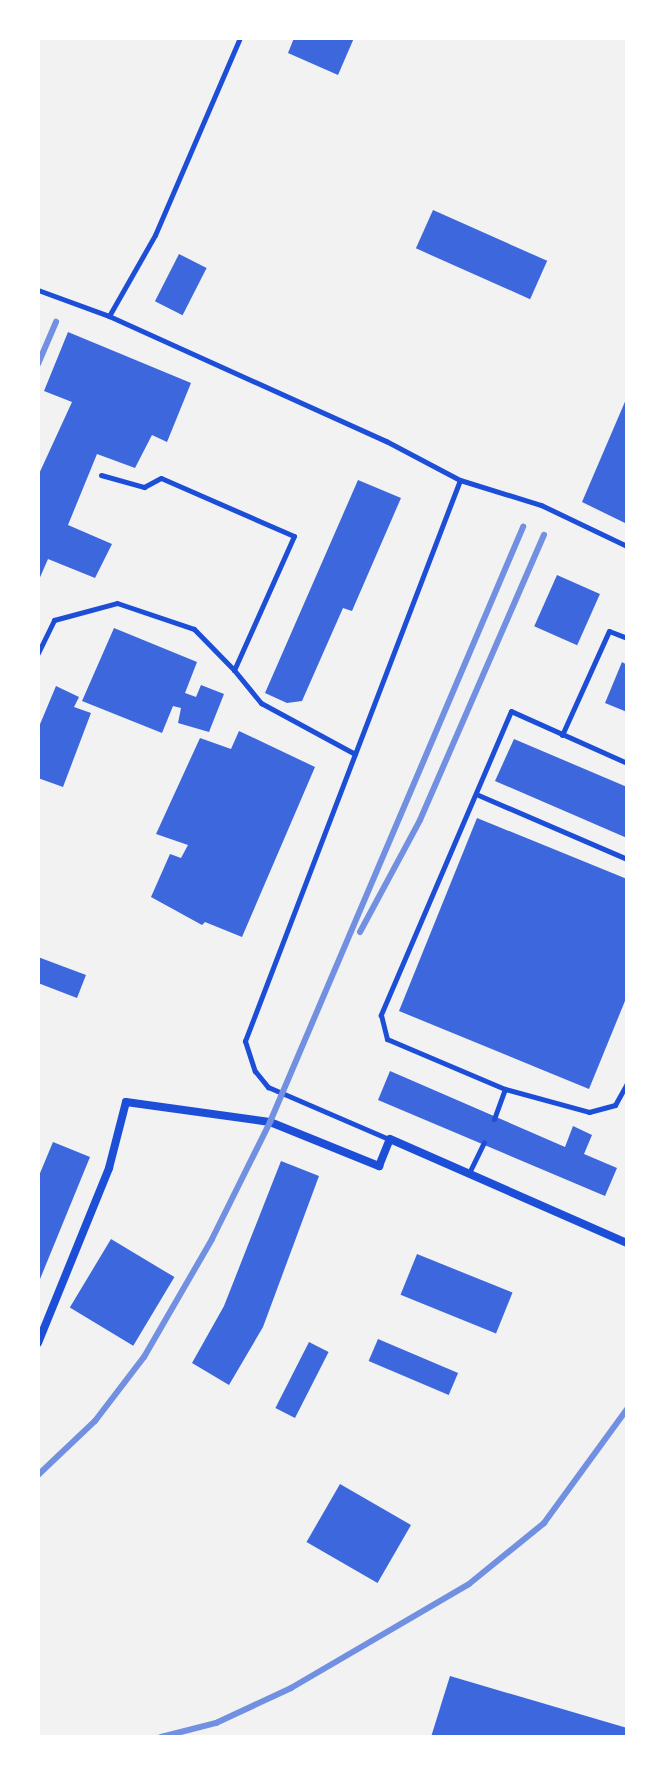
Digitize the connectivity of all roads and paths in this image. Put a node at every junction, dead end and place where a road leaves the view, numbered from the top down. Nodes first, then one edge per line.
1 (240, 38) edge
2 (38, 290) edge
3 (109, 316) junction
4 (101, 475) dead end
5 (460, 480) junction
6 (627, 546) edge
7 (627, 638) edge
8 (38, 653) edge
9 (234, 670) junction
10 (562, 735) junction
11 (355, 754) junction
12 (627, 763) edge
13 (476, 794) junction
14 (627, 859) edge
15 (627, 1083) edge
16 (505, 1089) junction
17 (494, 1119) dead end
18 (390, 1139) junction
19 (484, 1142) dead end
20 (469, 1173) junction
21 (627, 1243) edge
22 (38, 1343) edge

1 - 3 lane
2 - 3 lane
3 - 5 lane
4 - 9 lane
5 - 6 lane
5 - 11 lane
7 - 10 lane
8 - 9 lane
9 - 11 lane
10 - 12 lane
10 - 13 lane
11 - 18 lane
13 - 14 lane
13 - 16 lane
15 - 16 lane
16 - 17 lane
18 - 20 street
18 - 22 street
19 - 20 lane
20 - 21 street

